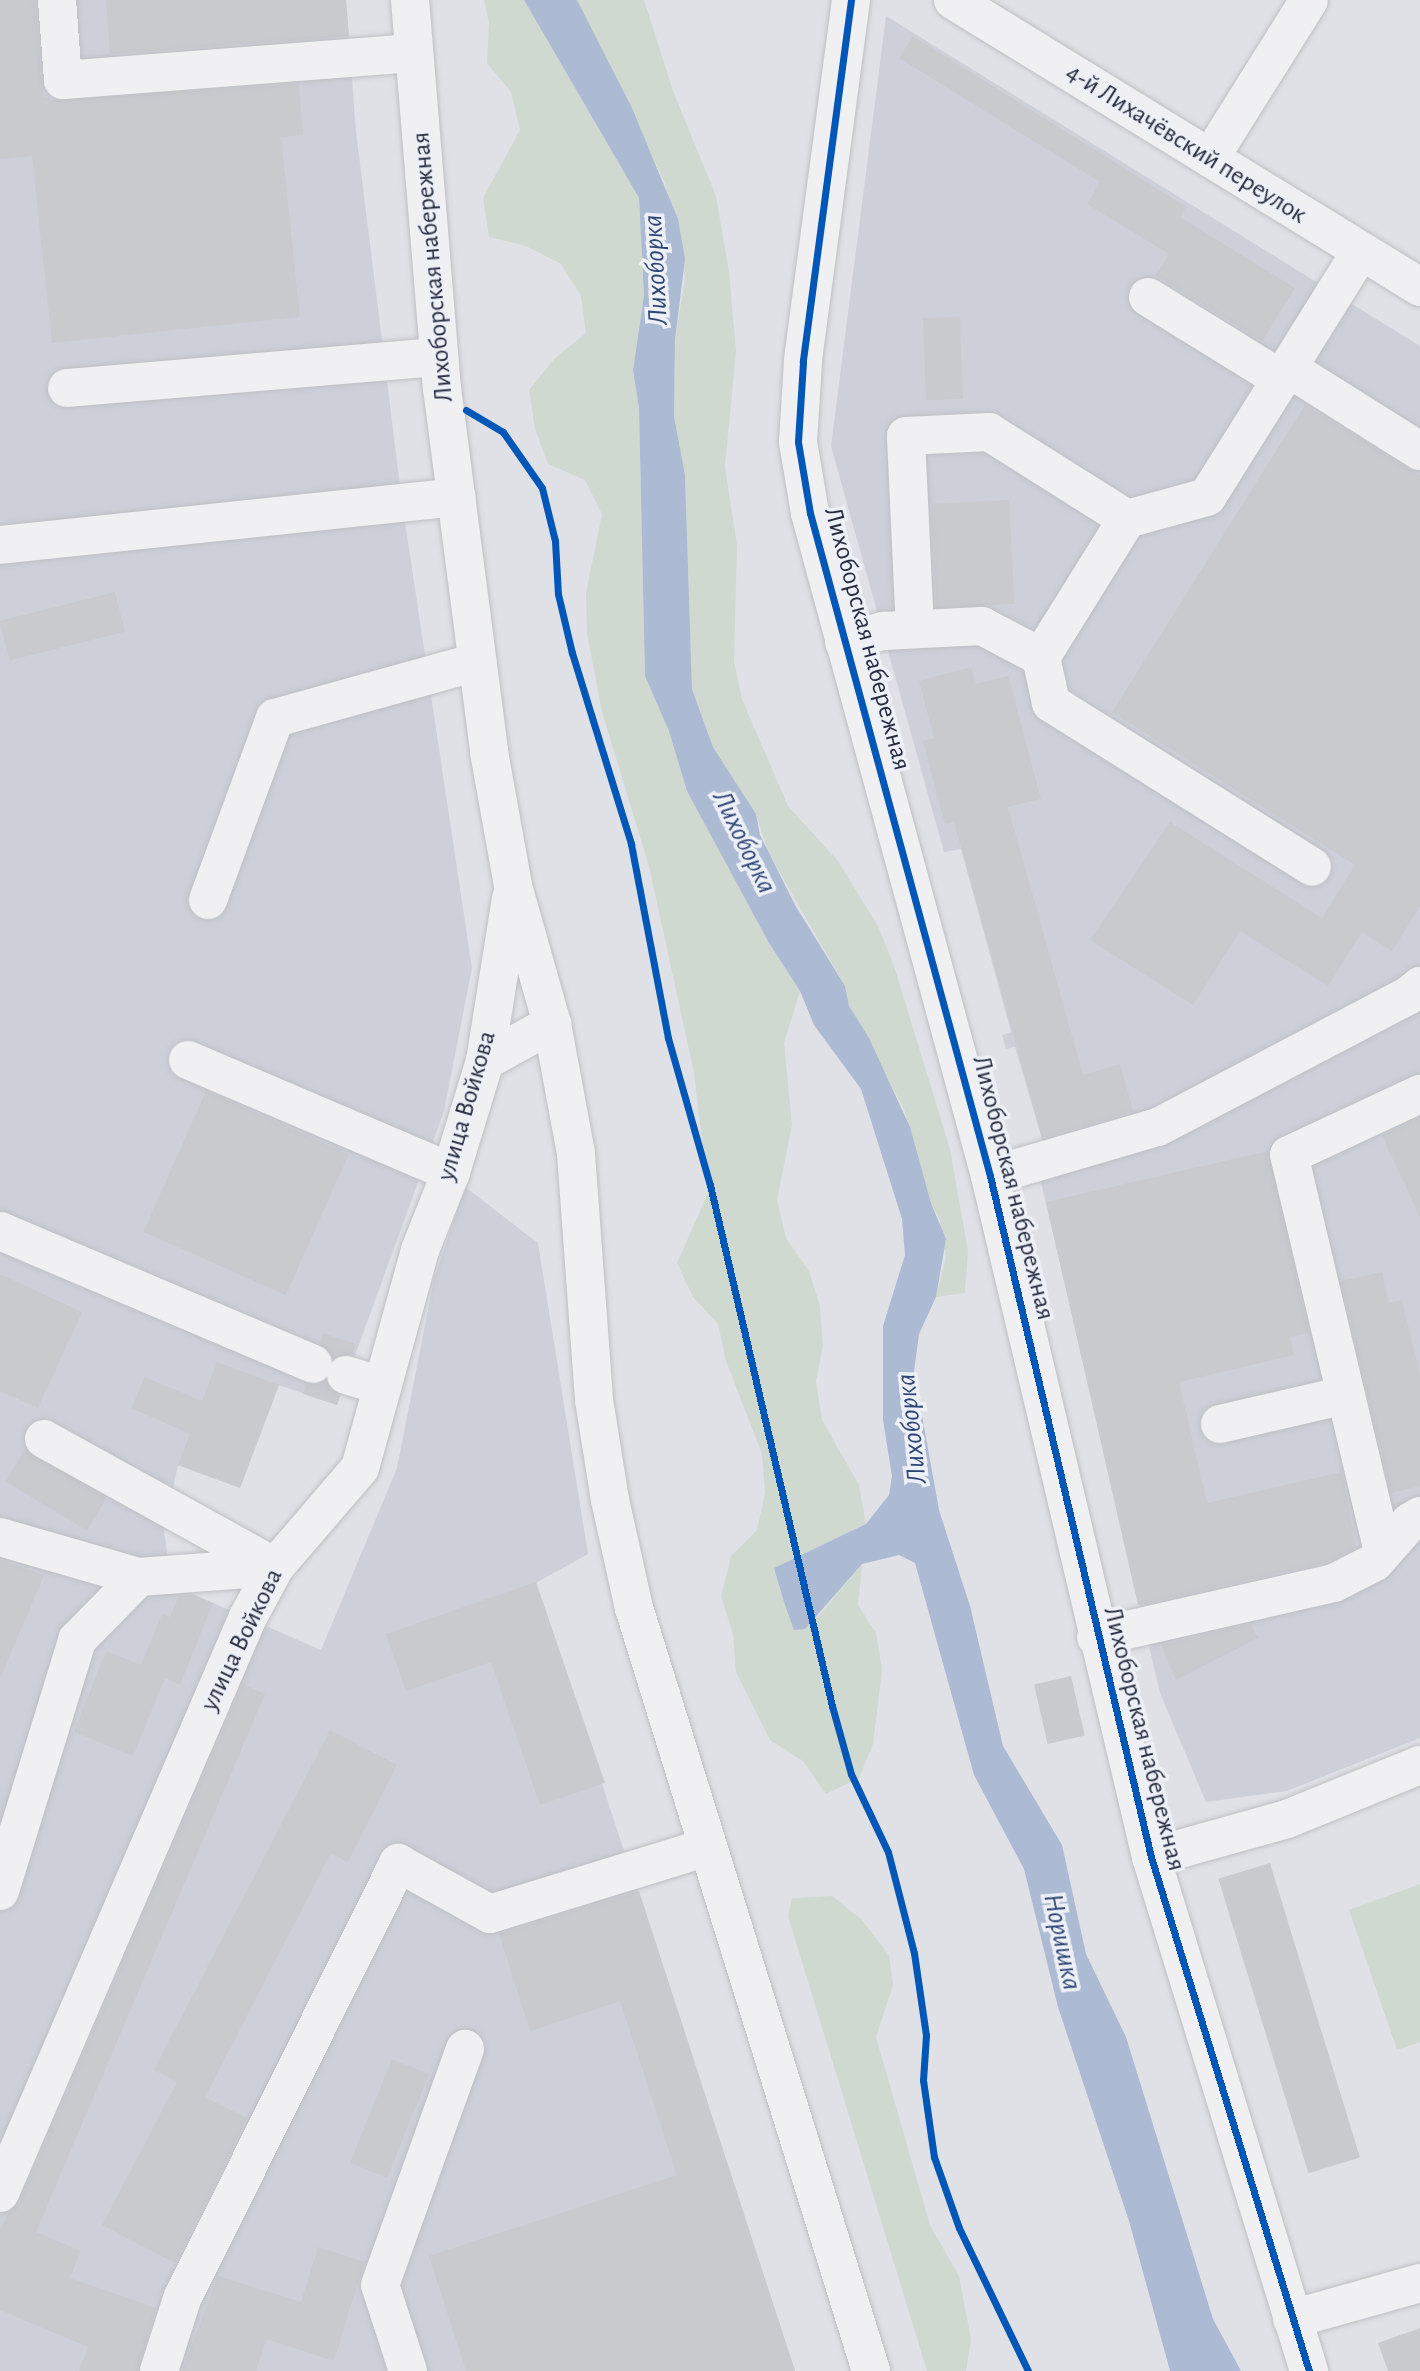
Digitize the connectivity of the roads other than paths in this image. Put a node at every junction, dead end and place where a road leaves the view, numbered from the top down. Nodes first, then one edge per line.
1 (57, 0) edge
2 (410, 0) edge
3 (851, 0) edge
4 (953, 0) edge
5 (1310, 0) edge
6 (414, 53) junction
7 (1210, 158) junction
8 (1362, 251) junction
9 (1420, 287) edge
10 (1148, 297) dead end
11 (439, 357) junction
12 (1285, 374) junction
13 (67, 388) dead end
14 (1420, 451) edge
15 (456, 497) junction
16 (1127, 519) junction
17 (0, 545) edge
18 (915, 629) junction
19 (844, 642) junction
20 (1041, 657) junction
21 (477, 662) junction
22 (1312, 867) dead end
23 (513, 886) junction
24 (208, 900) dead end
25 (1420, 986) edge
26 (551, 1024) junction
27 (188, 1060) dead end
28 (485, 1061) junction
29 (1420, 1094) edge
30 (451, 1171) junction
31 (990, 1176) junction
32 (0, 1231) edge
33 (382, 1386) junction
34 (1346, 1395) junction
35 (1220, 1424) dead end
36 (44, 1439) dead end
37 (1420, 1516) edge
38 (0, 1537) edge
39 (1383, 1552) junction
40 (275, 1567) junction
41 (139, 1577) junction
42 (1097, 1637) junction
43 (1420, 1765) edge
44 (708, 1847) junction
45 (1151, 1857) junction
46 (0, 1891) edge
47 (465, 2049) dead end
48 (0, 2193) edge
49 (1420, 2283) edge
50 (1292, 2319) junction
51 (159, 2371) edge
52 (408, 2371) edge
53 (871, 2371) edge
54 (1309, 2371) edge

1 - 6 street
2 - 6 street, Лихоборская набережная
3 - 19 street, Лихоборская набережная
4 - 7 street, 4-й Лихачёвский переулок
5 - 7 street
6 - 11 street, Лихоборская набережная
7 - 8 street, 4-й Лихачёвский переулок
8 - 9 street, 4-й Лихачёвский переулок
8 - 12 street
10 - 12 street
11 - 13 street
11 - 15 street, Лихоборская набережная
12 - 14 street
12 - 16 street
15 - 17 street
15 - 21 street, Лихоборская набережная
16 - 18 street
16 - 20 street
18 - 19 street
18 - 20 street
19 - 31 street, Лихоборская набережная
20 - 22 street
21 - 23 street, Лихоборская набережная
21 - 24 street
23 - 26 street, Лихоборская набережная
23 - 28 street, улица Войкова
25 - 31 street
26 - 28 street
26 - 44 street, Лихоборская набережная
27 - 30 street
28 - 30 street, улица Войкова
29 - 34 street
30 - 33 street, улица Войкова
31 - 42 street, Лихоборская набережная
32 - 33 street
33 - 40 street, улица Войкова
34 - 35 street
34 - 39 street
36 - 40 street
37 - 39 street
38 - 41 street
39 - 42 street
40 - 41 street
40 - 48 street, улица Войкова
41 - 46 street
42 - 45 street, Лихоборская набережная
43 - 45 street
44 - 51 street
44 - 53 street, Лихоборская набережная
45 - 50 street, Лихоборская набережная
47 - 52 street
49 - 50 street
50 - 54 street, Лихоборская набережная

